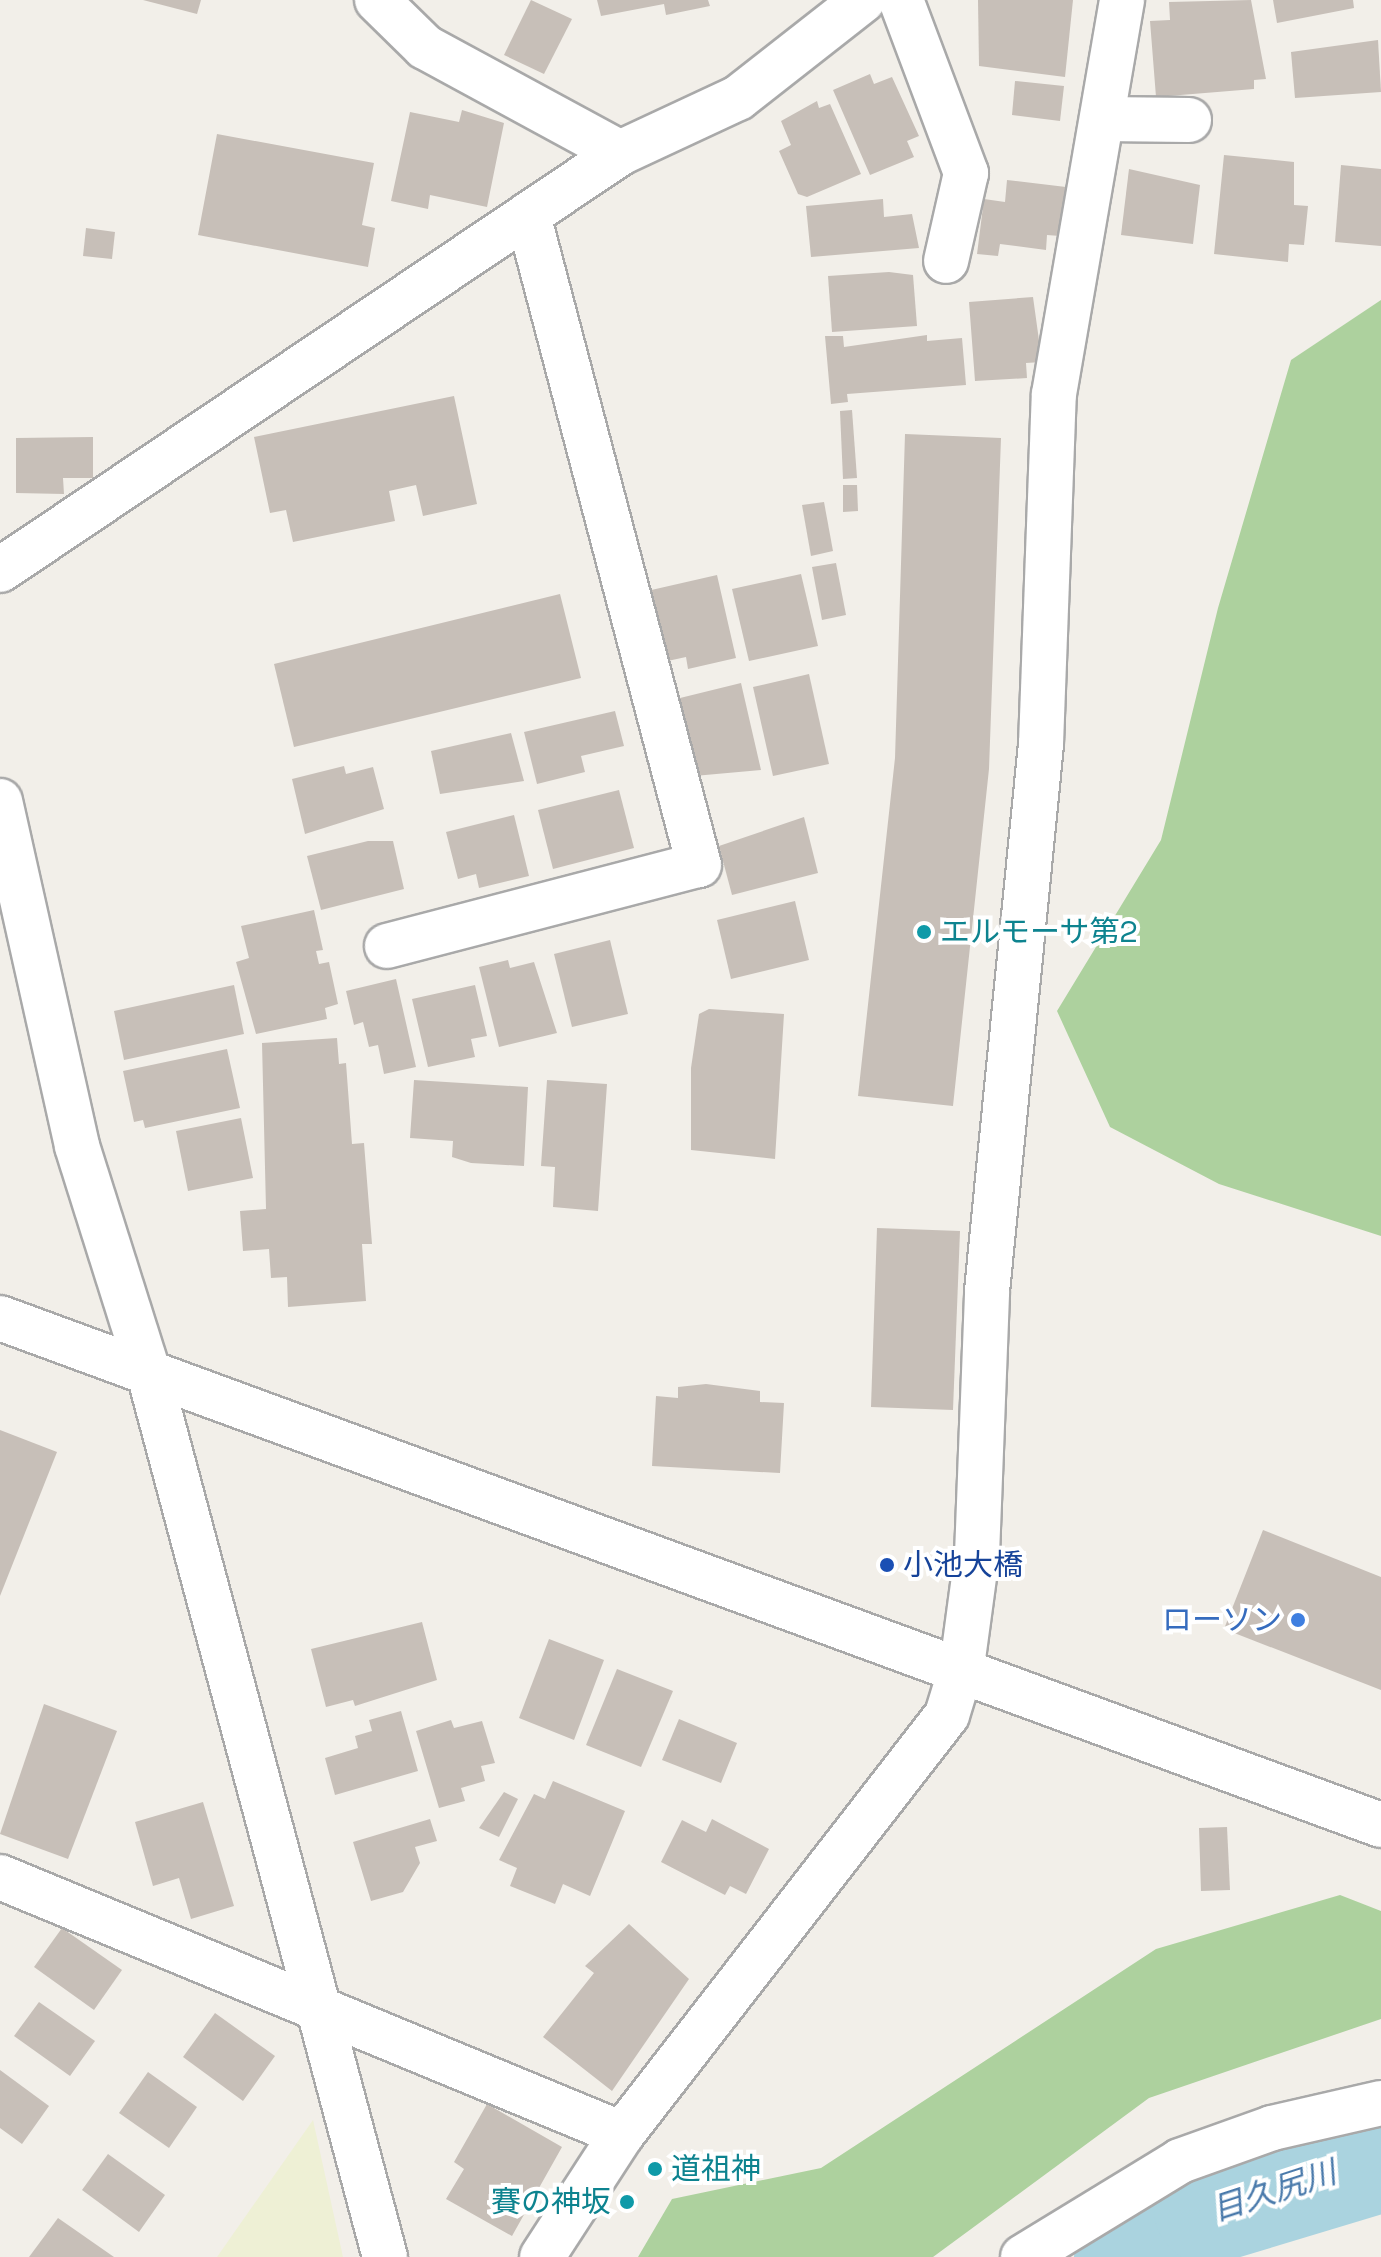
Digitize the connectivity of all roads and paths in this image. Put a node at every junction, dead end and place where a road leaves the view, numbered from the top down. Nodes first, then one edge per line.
1 (377, 0) edge
2 (863, 0) edge
3 (901, 0) edge
4 (1122, 0) edge
5 (1104, 119) junction
6 (1189, 120) dead end
7 (620, 153) junction
8 (528, 215) junction
9 (946, 261) dead end
10 (0, 570) edge
11 (0, 801) edge
12 (387, 946) dead end
13 (0, 1318) edge
14 (150, 1377) junction
15 (962, 1666) junction
16 (1381, 1825) edge
17 (0, 1877) edge
18 (321, 2007) junction
19 (1381, 2103) edge
20 (622, 2134) junction
21 (385, 2257) edge
22 (542, 2257) edge
23 (1023, 2257) edge

1 - 7 street
2 - 7 street
3 - 9 street
4 - 5 street
5 - 6 street
5 - 15 street
7 - 8 street
8 - 10 street
8 - 12 street
11 - 14 street
13 - 14 street
14 - 15 street
14 - 18 street
15 - 16 street
15 - 20 street
17 - 18 street
18 - 20 street
18 - 21 street
19 - 23 street
20 - 22 street

